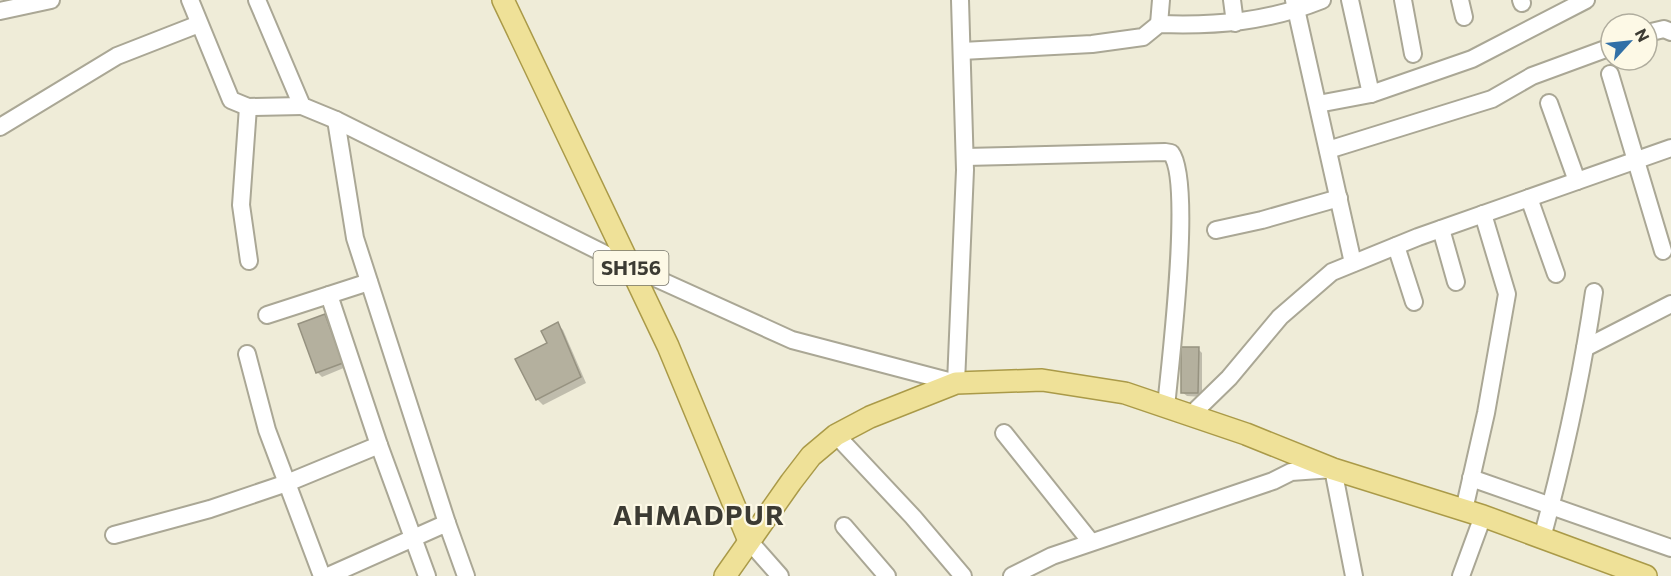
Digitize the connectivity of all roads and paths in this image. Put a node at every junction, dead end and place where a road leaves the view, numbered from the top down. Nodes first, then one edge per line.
1 (51, 0) edge
2 (190, 0) edge
3 (257, 0) edge
4 (504, 0) edge
5 (960, 0) edge
6 (1161, 0) edge
7 (1232, 0) edge
8 (1322, 0) edge
9 (1350, 0) edge
10 (1402, 0) edge
11 (1586, 0) edge
12 (1295, 4) edge
13 (0, 10) edge
14 (1235, 23) junction
15 (200, 24) junction
16 (1159, 24) junction
17 (962, 51) junction
18 (1599, 51) edge
19 (1413, 54) dead end
20 (1610, 74) dead end
21 (1371, 94) junction
22 (1549, 103) dead end
23 (1317, 104) junction
24 (302, 106) junction
25 (248, 107) junction
26 (336, 120) junction
27 (0, 127) edge
28 (1671, 148) edge
29 (1328, 150) junction
30 (965, 157) junction
31 (1637, 159) junction
32 (1577, 181) junction
33 (1338, 198) junction
34 (1529, 198) junction
35 (1484, 214) junction
36 (1441, 229) junction
37 (1216, 230) dead end
38 (1396, 246) junction
39 (1663, 251) dead end
40 (249, 261) dead end
41 (1353, 262) junction
42 (631, 267) junction
43 (1556, 274) dead end
44 (369, 282) junction
45 (1456, 282) dead end
46 (1594, 292) dead end
47 (330, 295) junction
48 (1414, 302) dead end
49 (1671, 305) edge
50 (267, 315) dead end
51 (1585, 348) junction
52 (247, 354) dead end
53 (956, 383) junction
54 (1166, 406) junction
55 (1191, 415) junction
56 (1004, 433) dead end
57 (836, 435) junction
58 (379, 445) junction
59 (1333, 469) junction
60 (1471, 478) junction
61 (287, 483) junction
62 (1551, 508) junction
63 (1473, 513) junction
64 (447, 523) junction
65 (844, 526) dead end
66 (114, 535) dead end
67 (414, 537) junction
68 (1542, 538) junction
69 (749, 541) junction
70 (1091, 542) junction
71 (1671, 548) edge
72 (322, 576) edge
73 (328, 576) edge
74 (427, 576) edge
75 (466, 576) edge
76 (725, 576) edge
77 (780, 576) edge
78 (887, 576) edge
79 (963, 576) edge
80 (1012, 576) edge
81 (1354, 576) edge
82 (1461, 576) edge
83 (1646, 576) edge

1 - 13 street
2 - 15 street
3 - 24 street
4 - 42 main road, SH156
5 - 17 street
6 - 16 street
7 - 14 street
8 - 12 street
9 - 21 street
10 - 19 street
11 - 21 street
12 - 14 street
12 - 23 street
14 - 16 street
15 - 25 street
15 - 27 street
16 - 17 street
17 - 30 street
18 - 29 street
20 - 31 street
21 - 23 street
22 - 32 street
23 - 29 street
24 - 25 street
24 - 26 street
25 - 40 street
26 - 42 street
26 - 44 street
28 - 31 street
29 - 33 street
30 - 53 street
30 - 54 street
31 - 32 street
31 - 39 street
32 - 34 street
33 - 37 street
33 - 41 street
34 - 35 street
34 - 43 street
35 - 36 street
35 - 60 street
36 - 38 street
36 - 45 street
38 - 41 street
38 - 48 street
41 - 55 street
42 - 53 street
42 - 69 main road, SH156
44 - 47 street
44 - 64 street
46 - 51 street
47 - 50 street
47 - 58 street
49 - 51 street
51 - 62 street
52 - 61 street
53 - 54 main road
53 - 57 main road
54 - 55 main road
55 - 59 main road
56 - 70 street
57 - 69 main road
57 - 79 street
58 - 61 street
58 - 67 street
59 - 63 main road
59 - 70 street
59 - 81 street
60 - 62 street
60 - 63 street
61 - 66 street
61 - 72 street
62 - 68 street
62 - 71 street
63 - 68 main road
63 - 82 street
64 - 67 street
64 - 75 street
65 - 78 street
67 - 73 street
67 - 74 street
68 - 83 main road
69 - 76 main road
69 - 77 street
70 - 80 street

